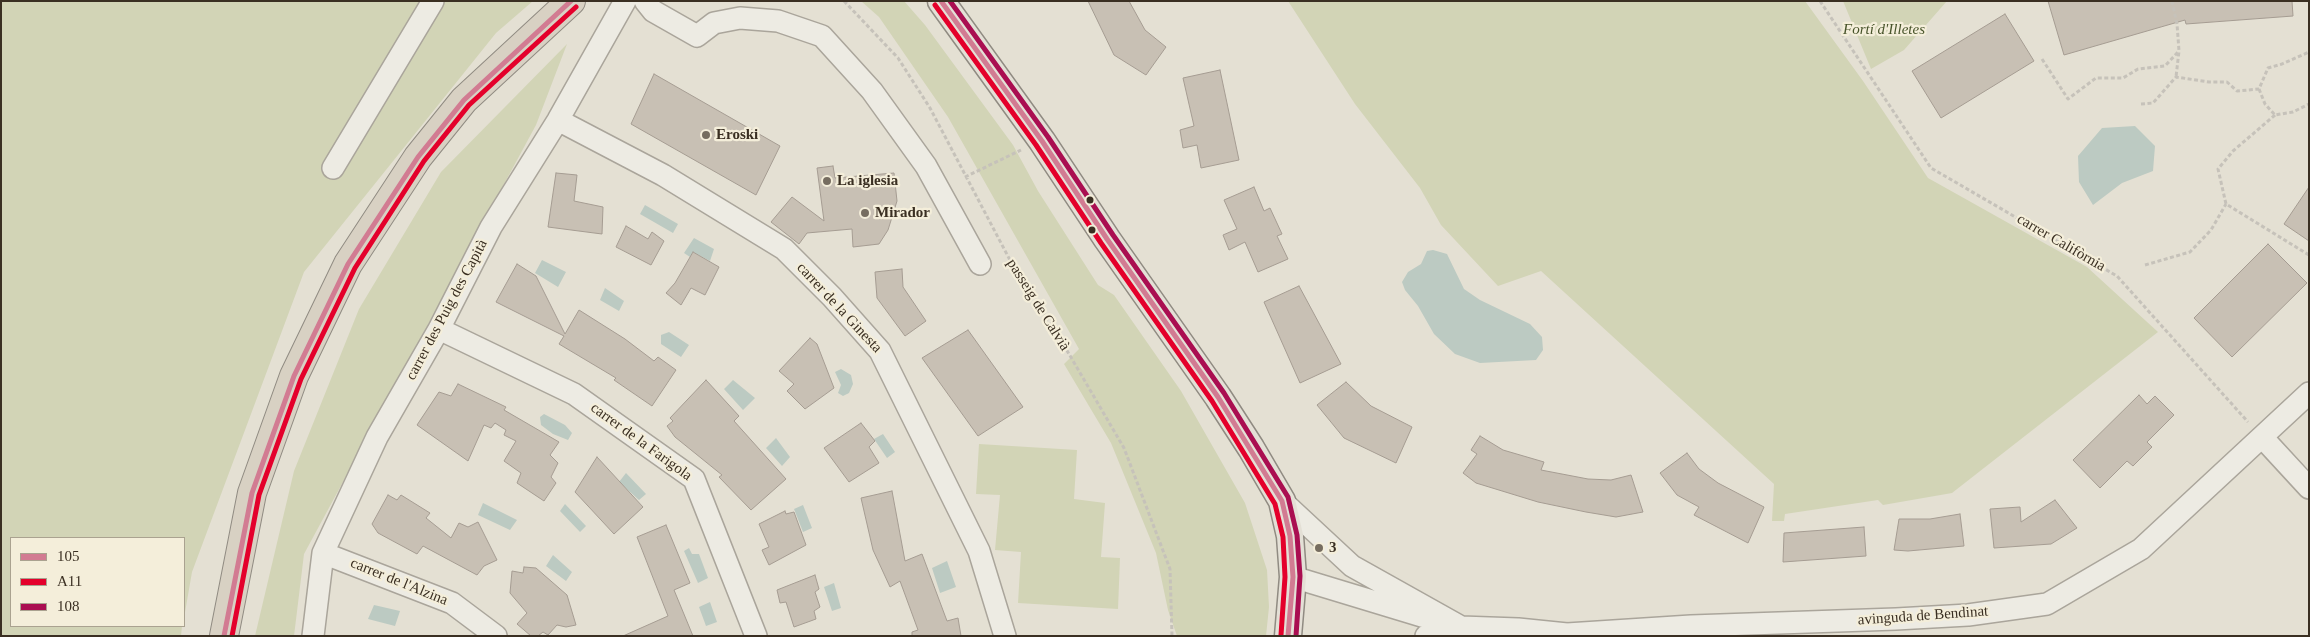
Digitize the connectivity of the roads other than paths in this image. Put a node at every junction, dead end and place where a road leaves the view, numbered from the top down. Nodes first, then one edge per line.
1 (433, 1) edge
2 (571, 1) edge
3 (625, 1) edge
4 (645, 1) edge
5 (941, 1) edge
6 (558, 120) junction
7 (333, 168) dead end
8 (980, 264) dead end
9 (439, 329) junction
10 (2309, 392) edge
11 (2262, 437) junction
12 (2309, 488) edge
13 (1282, 501) junction
14 (323, 552) junction
15 (1293, 577) junction
16 (1899, 628) edge
17 (1456, 632) edge
18 (224, 636) edge
19 (313, 636) edge
20 (496, 636) edge
21 (756, 636) edge
22 (1005, 636) edge
23 (1288, 636) edge
24 (1426, 636) edge

1 - 7 street
2 - 18 highway
3 - 6 street, carrer des Puig des Capità
4 - 8 street
5 - 13 main road
6 - 9 street, carrer des Puig des Capità
6 - 22 street, carrer de la Ginesta
9 - 14 street, carrer des Puig des Capità
9 - 21 street, carrer de la Farigola
10 - 11 street, avinguda de Bendinat
11 - 12 street
11 - 16 street, avinguda de Bendinat
13 - 15 main road
13 - 17 street, avinguda de Bendinat
14 - 19 street, carrer des Puig des Capità
14 - 20 street, carrer de l'Alzina
15 - 17 street, avinguda de Bendinat
15 - 23 main road
16 - 17 street, avinguda de Bendinat
17 - 24 street, avinguda de Bendinat

